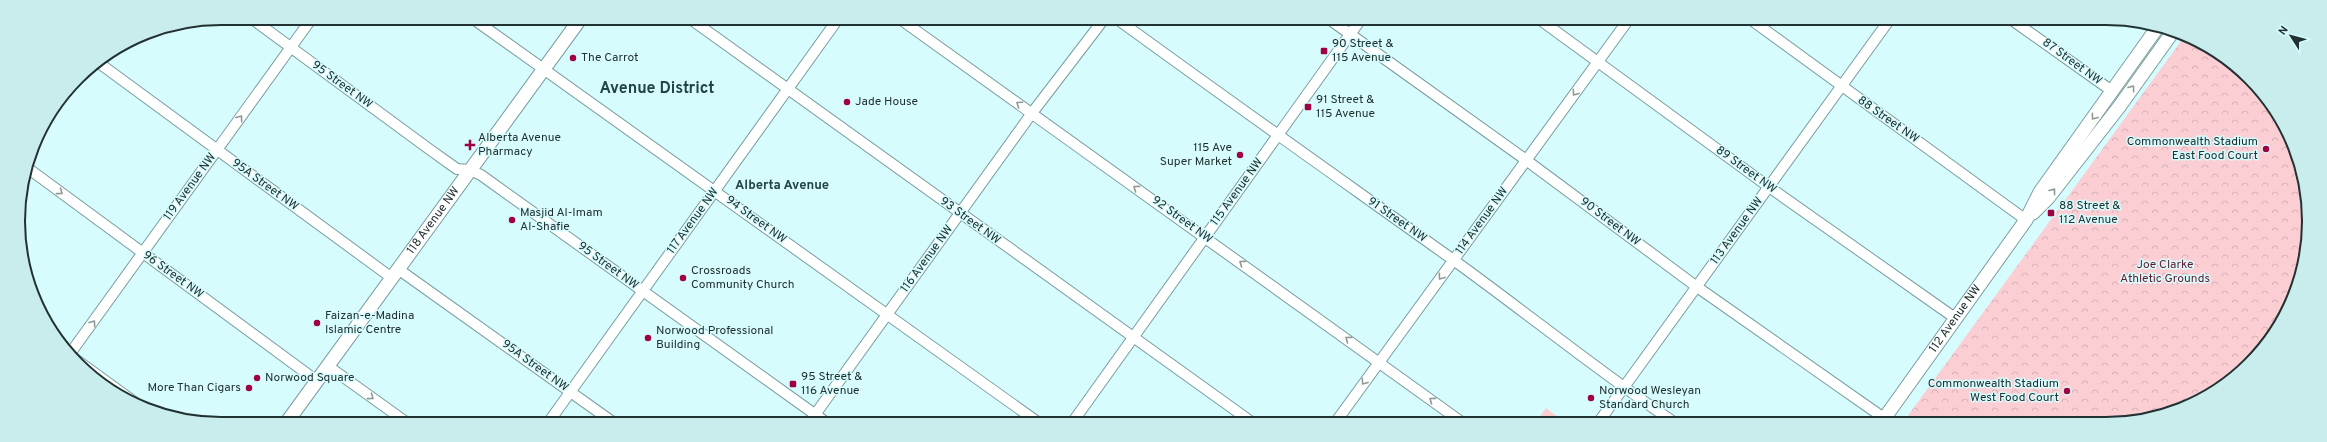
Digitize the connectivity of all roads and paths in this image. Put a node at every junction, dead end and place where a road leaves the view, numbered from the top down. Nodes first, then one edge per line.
1 (260, 25) edge
2 (307, 25) edge
3 (482, 25) edge
4 (576, 25) edge
5 (699, 25) edge
6 (834, 25) edge
7 (908, 25) edge
8 (1099, 25) edge
9 (1125, 25) edge
10 (1337, 25) edge
11 (1357, 25) edge
12 (1547, 25) edge
13 (1625, 25) edge
14 (1758, 25) edge
15 (1886, 25) edge
16 (2019, 25) edge
17 (2155, 31) edge
18 (1350, 34) junction
19 (2170, 35) edge
20 (291, 48) junction
21 (1598, 61) junction
22 (103, 66) edge
23 (544, 69) junction
24 (1842, 87) junction
25 (787, 89) junction
26 (2112, 91) junction
27 (1032, 113) junction
28 (1278, 136) junction
29 (217, 150) junction
30 (1526, 160) junction
31 (470, 170) junction
32 (32, 171) edge
33 (1769, 187) junction
34 (715, 190) junction
35 (960, 214) junction
36 (2026, 220) junction
37 (1205, 237) junction
38 (140, 251) junction
39 (1454, 260) junction
40 (395, 273) junction
41 (1697, 287) junction
42 (643, 291) junction
43 (887, 314) junction
44 (1955, 318) junction
45 (1133, 338) junction
46 (73, 348) edge
47 (1379, 362) junction
48 (328, 366) junction
49 (317, 382) junction
50 (1624, 388) junction
51 (570, 391) junction
52 (291, 417) edge
53 (399, 417) edge
54 (552, 417) edge
55 (606, 417) edge
56 (809, 417) edge
57 (813, 417) edge
58 (1031, 417) edge
59 (1076, 417) edge
60 (1245, 417) edge
61 (1339, 417) edge
62 (1455, 417) edge
63 (1602, 417) edge
64 (1666, 417) edge
65 (1878, 417) edge
66 (1888, 417) edge

1 - 20 street, 95 Street NW
2 - 20 street, 119 Avenue NW
3 - 23 street, 94 Street NW
4 - 23 main road, 118 Avenue NW
5 - 25 street, 93 Street NW
6 - 25 street, 117 Avenue NW
27 -> 7 street, 92 Street NW
8 - 27 street, 116 Avenue NW
9 - 28 street, 91 Street NW
10 - 18 street, 90 Street NW
11 - 18 street, 115 Avenue NW
12 - 21 street, 89 Street NW
13 - 21 street, 114 Avenue NW
14 - 24 street, 88 Street NW
15 - 24 street, 113 Avenue NW
16 - 26 street, 87 Street NW
17 - 26 main road, 112 Avenue NW
18 - 28 street, 115 Avenue NW
18 - 30 street, 90 Street NW
36 -> 19 main road, 112 Avenue NW
29 -> 20 street, 119 Avenue NW
20 - 31 street, 95 Street NW
21 -> 30 street, 114 Avenue NW
21 - 33 street, 89 Street NW
22 - 29 street, 95A Street NW
23 - 31 main road, 118 Avenue NW
23 - 34 street, 94 Street NW
24 - 33 street, 113 Avenue NW
24 - 36 street, 88 Street NW
25 - 34 street, 117 Avenue NW
25 - 35 street, 93 Street NW
26 -> 36 main road, 112 Avenue NW
27 - 35 street, 116 Avenue NW
37 -> 27 street, 92 Street NW
28 - 37 street, 115 Avenue NW
28 - 39 street, 91 Street NW
29 - 38 street, 119 Avenue NW
29 - 40 street, 95A Street NW
30 - 39 street, 114 Avenue NW
30 - 41 street, 90 Street NW
31 - 40 main road, 118 Avenue NW
31 - 42 street, 95 Street NW
32 -> 38 street, 96 Street NW
33 - 41 street, 113 Avenue NW
33 - 44 street, 89 Street NW
34 - 42 street, 117 Avenue NW
34 - 43 street, 94 Street NW
35 - 43 street, 116 Avenue NW
35 - 45 street, 93 Street NW
36 - 44 main road, 112 Avenue NW
37 - 45 street, 115 Avenue NW
47 -> 37 street, 92 Street NW
46 -> 38 street, 119 Avenue NW
38 - 49 street, 96 Street NW
39 -> 47 street, 114 Avenue NW
39 - 50 street, 91 Street NW
40 - 48 main road, 118 Avenue NW
40 - 51 street, 95A Street NW
41 - 50 street, 113 Avenue NW
41 - 65 street, 90 Street NW
42 - 51 street, 117 Avenue NW
42 - 56 street, 95 Street NW
43 - 57 street, 116 Avenue NW
43 - 58 street, 94 Street NW
44 - 66 main road, 112 Avenue NW
45 - 59 street, 115 Avenue NW
45 - 60 street, 93 Street NW
47 -> 61 street, 114 Avenue NW
62 -> 47 street, 92 Street NW
48 - 49 main road, 118 Avenue NW
48 -> 53 street
49 - 52 main road, 118 Avenue NW
50 - 63 street, 113 Avenue NW
50 - 64 street, 91 Street NW
51 - 54 street, 117 Avenue NW
51 - 55 street, 95A Street NW

